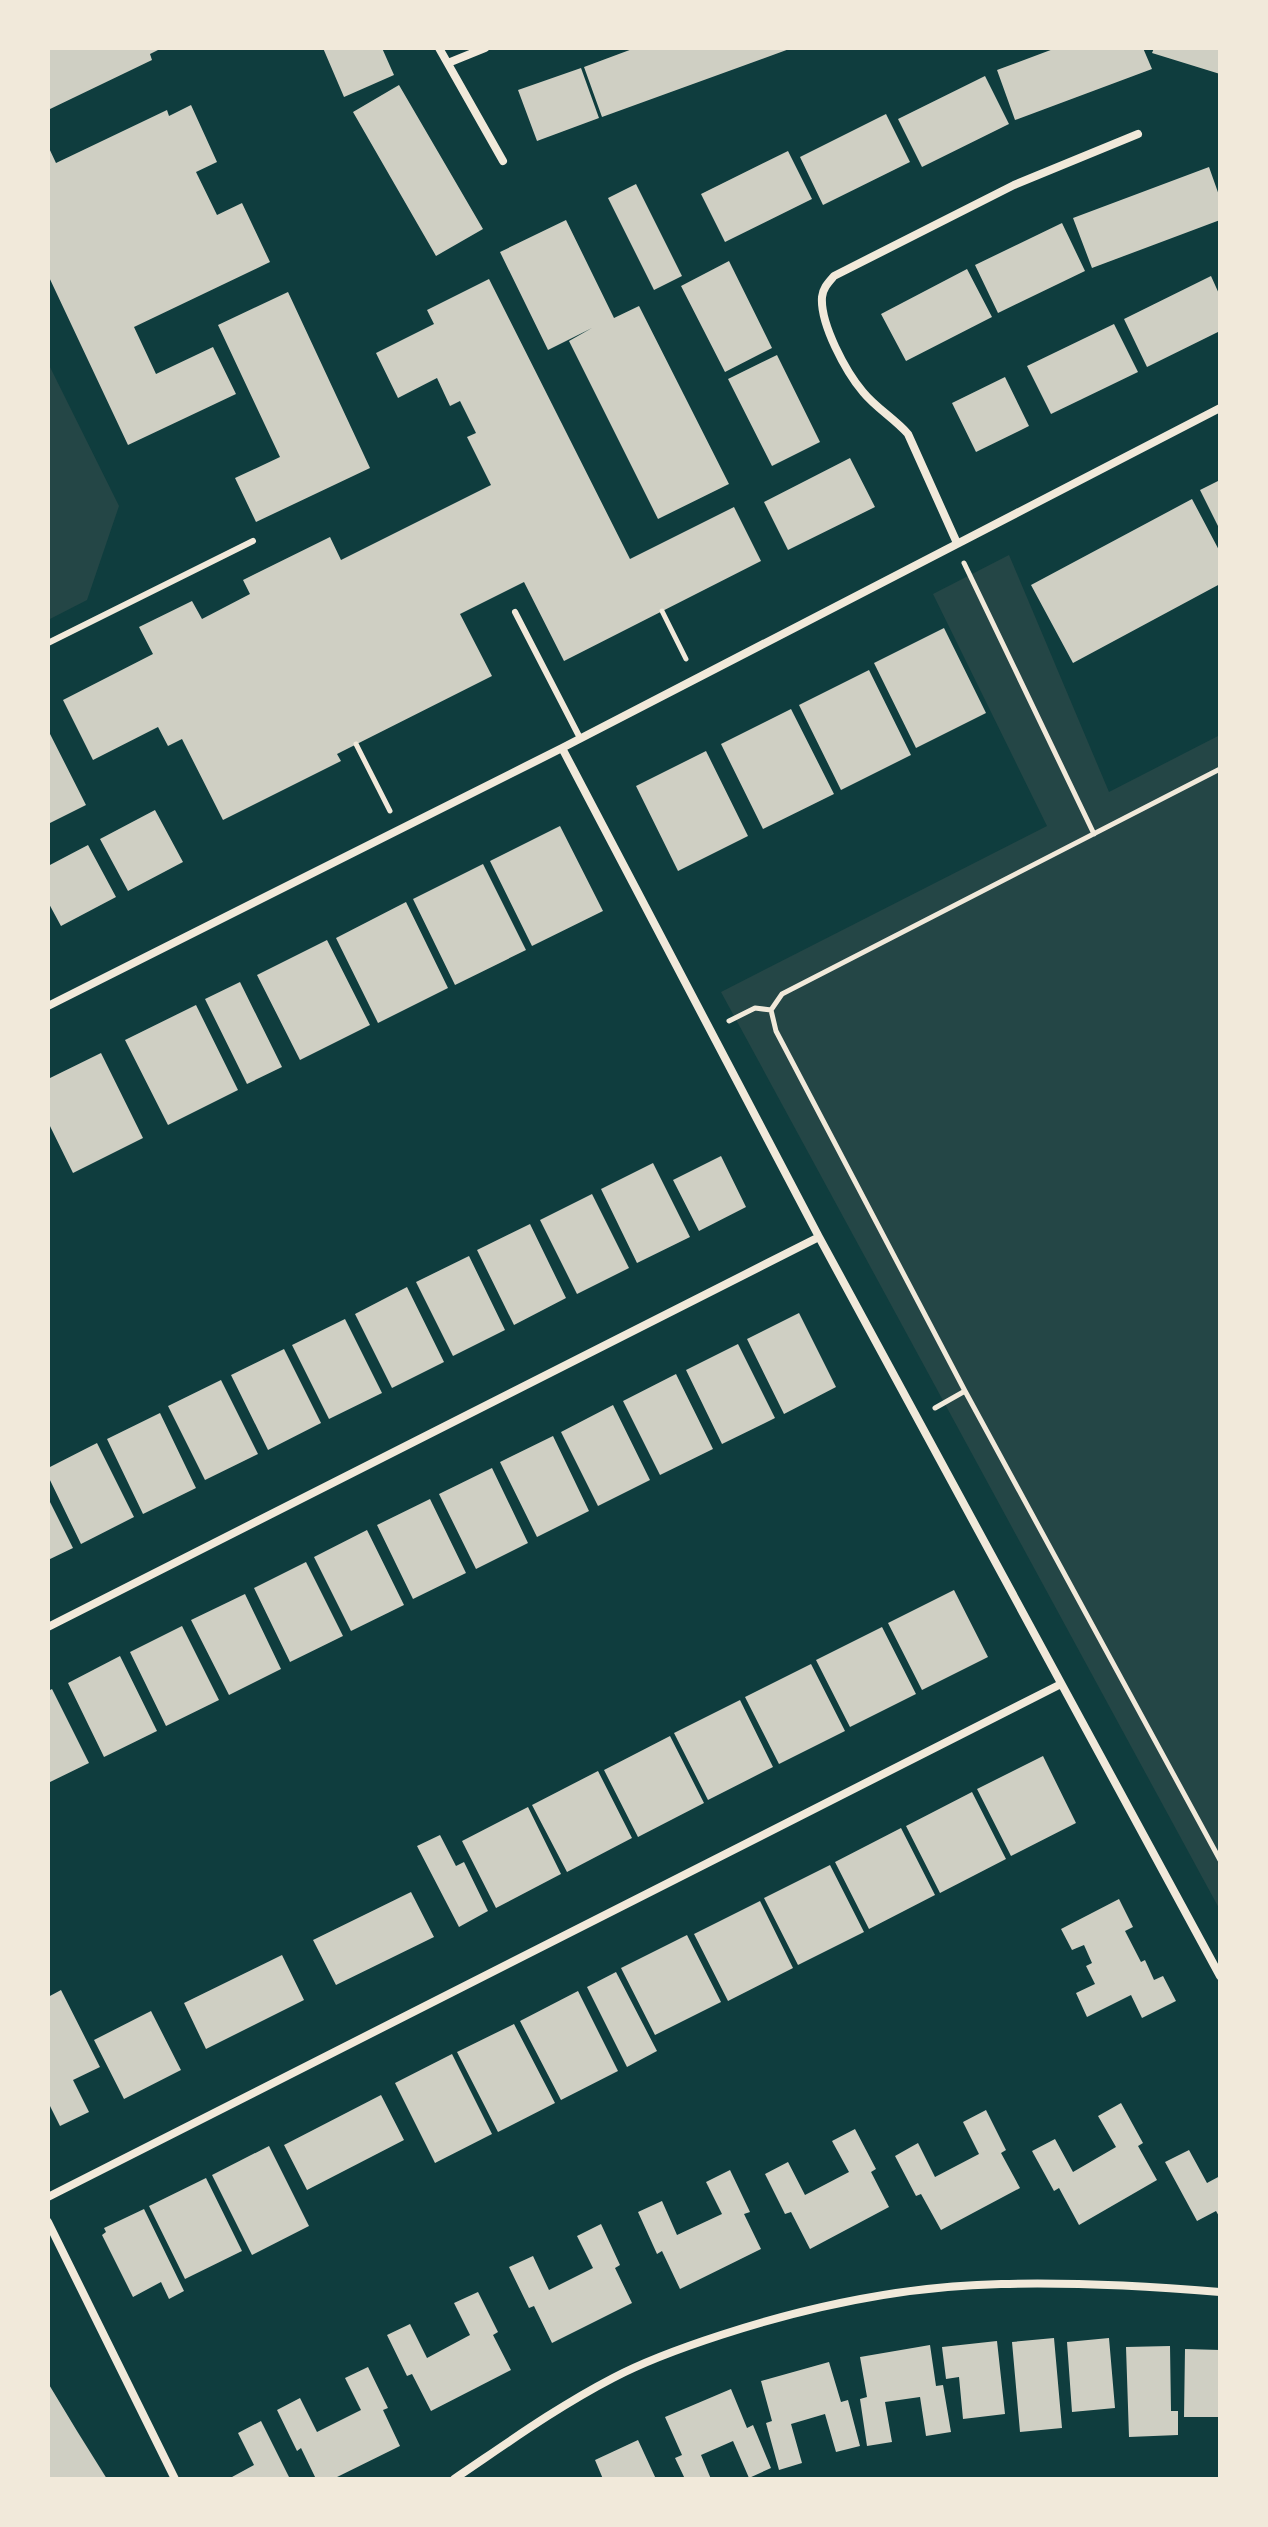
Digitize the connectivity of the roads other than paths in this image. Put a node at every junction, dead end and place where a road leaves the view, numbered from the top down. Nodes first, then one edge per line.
1 (439, 48) edge
2 (485, 48) edge
3 (448, 63) junction
4 (1138, 134) dead end
5 (503, 161) dead end
6 (1220, 408) edge
7 (253, 541) dead end
8 (957, 543) junction
9 (515, 612) dead end
10 (48, 643) edge
11 (580, 738) junction
12 (562, 748) junction
13 (48, 1006) edge
14 (819, 1237) junction
15 (48, 1627) edge
16 (1061, 1684) junction
17 (1220, 1976) edge
18 (48, 2197) edge
19 (48, 2222) edge
20 (1220, 2292) edge
21 (175, 2479) edge
22 (454, 2479) edge

1 - 3 street
2 - 3 street
3 - 5 street
4 - 8 street
6 - 8 street
7 - 10 lane
8 - 11 street
9 - 11 lane
11 - 12 street
12 - 13 street
12 - 14 street
14 - 15 street
14 - 16 street
16 - 17 street
16 - 18 street
19 - 21 street
20 - 22 street

